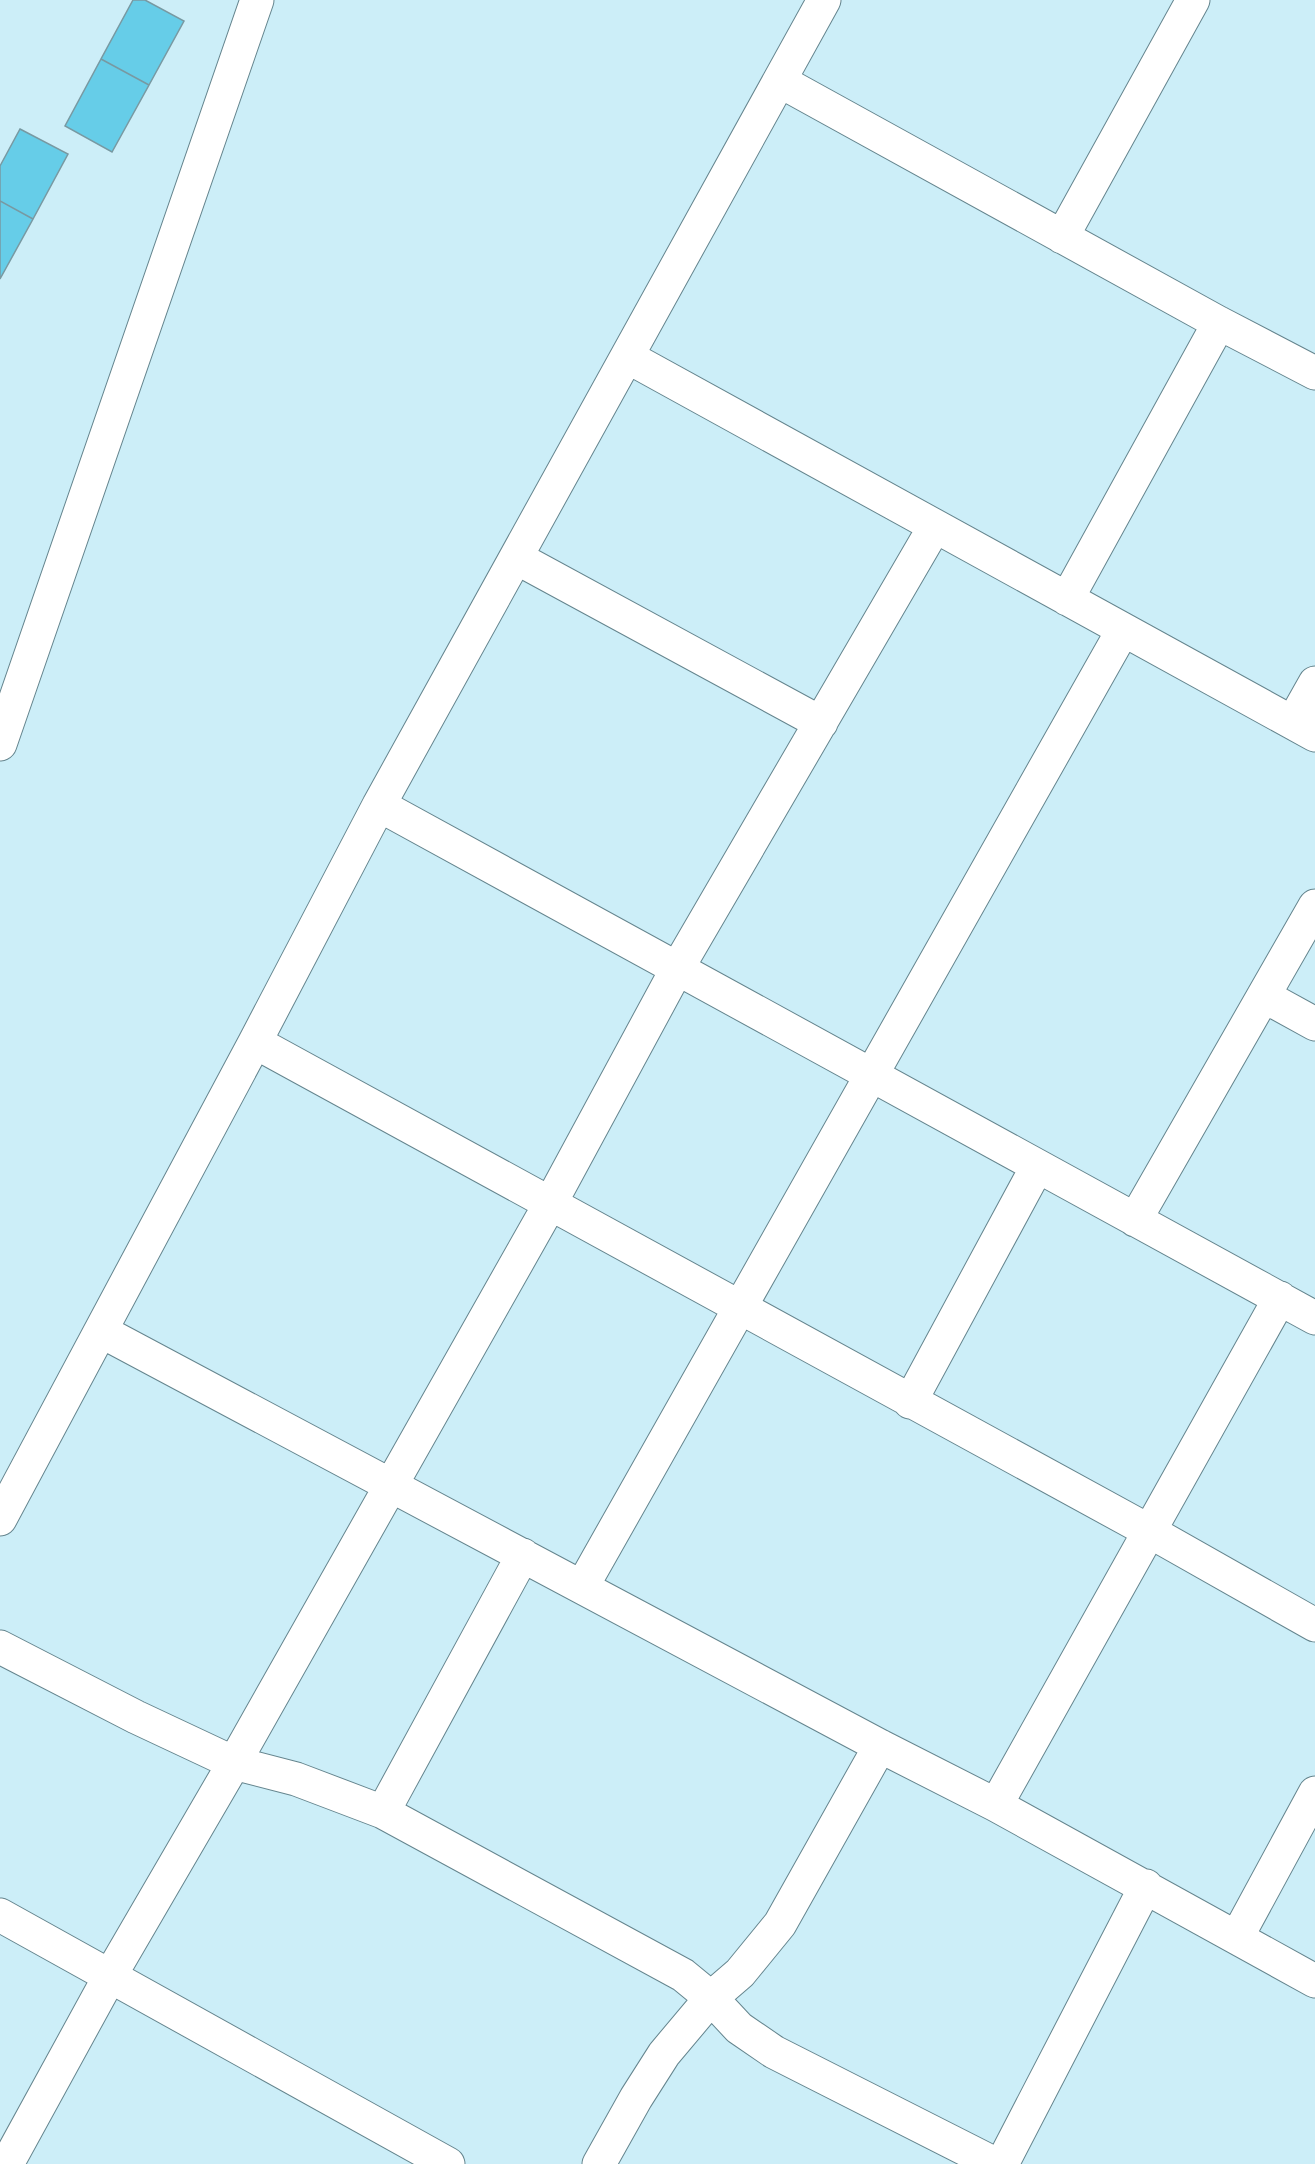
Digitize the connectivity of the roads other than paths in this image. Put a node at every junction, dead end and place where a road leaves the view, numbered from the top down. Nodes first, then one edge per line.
1 (257, 0) edge
2 (824, 0) edge
3 (1193, 0) edge
4 (780, 81) junction
5 (1062, 237) junction
6 (1219, 323) junction
7 (628, 357) junction
8 (1315, 373) edge
9 (935, 526) junction
10 (517, 558) junction
11 (1067, 599) junction
12 (1123, 630) junction
13 (1315, 683) edge
14 (820, 723) junction
15 (1304, 728) edge
16 (0, 744) edge
17 (379, 805) junction
18 (1315, 906) edge
19 (677, 969) junction
20 (1264, 996) junction
21 (1315, 1024) edge
22 (255, 1042) junction
23 (871, 1075) junction
24 (1037, 1167) junction
25 (550, 1204) junction
26 (1135, 1221) junction
27 (1280, 1298) junction
28 (740, 1308) junction
29 (1315, 1318) edge
30 (101, 1331) junction
31 (910, 1402) junction
32 (391, 1485) junction
33 (0, 1519) edge
34 (1149, 1531) junction
35 (523, 1556) junction
36 (582, 1587) junction
37 (1315, 1624) edge
38 (0, 1647) edge
39 (880, 1746) junction
40 (234, 1763) junction
41 (1315, 1793) edge
42 (996, 1805) junction
43 (383, 1812) junction
44 (1146, 1886) junction
45 (0, 1915) edge
46 (1237, 1937) junction
47 (110, 1976) junction
48 (1315, 1981) edge
49 (711, 1998) junction
50 (7, 2164) edge
51 (448, 2164) edge
52 (599, 2164) edge
53 (995, 2164) edge
54 (1002, 2164) edge

1 - 16 street
2 - 4 street
3 - 5 street
4 - 5 street
4 - 7 street
5 - 6 street
6 - 8 street
6 - 11 street
7 - 9 street
7 - 10 street
9 - 11 street
9 - 14 street
10 - 14 street
10 - 17 street
11 - 12 street
12 - 15 street
12 - 23 street
13 - 15 street
14 - 19 street
17 - 19 street
17 - 22 street
18 - 20 street
19 - 23 street
19 - 25 street
20 - 21 street
20 - 26 street
22 - 25 street
22 - 30 street
23 - 24 street
23 - 28 street
24 - 26 street
24 - 31 street
25 - 28 street
25 - 32 street
26 - 27 street
27 - 29 street
27 - 34 street
28 - 31 street
28 - 36 street
30 - 32 street
30 - 33 street
31 - 34 street
32 - 35 street
32 - 40 street
34 - 37 street
34 - 42 street
35 - 36 street
35 - 43 street
36 - 39 street
38 - 40 street
39 - 42 street
39 - 49 street
40 - 43 street
40 - 47 street
41 - 46 street
42 - 44 street
43 - 49 street
44 - 46 street
44 - 54 street
45 - 47 street
46 - 48 street
47 - 50 street
47 - 51 street
49 - 52 street
49 - 53 street

